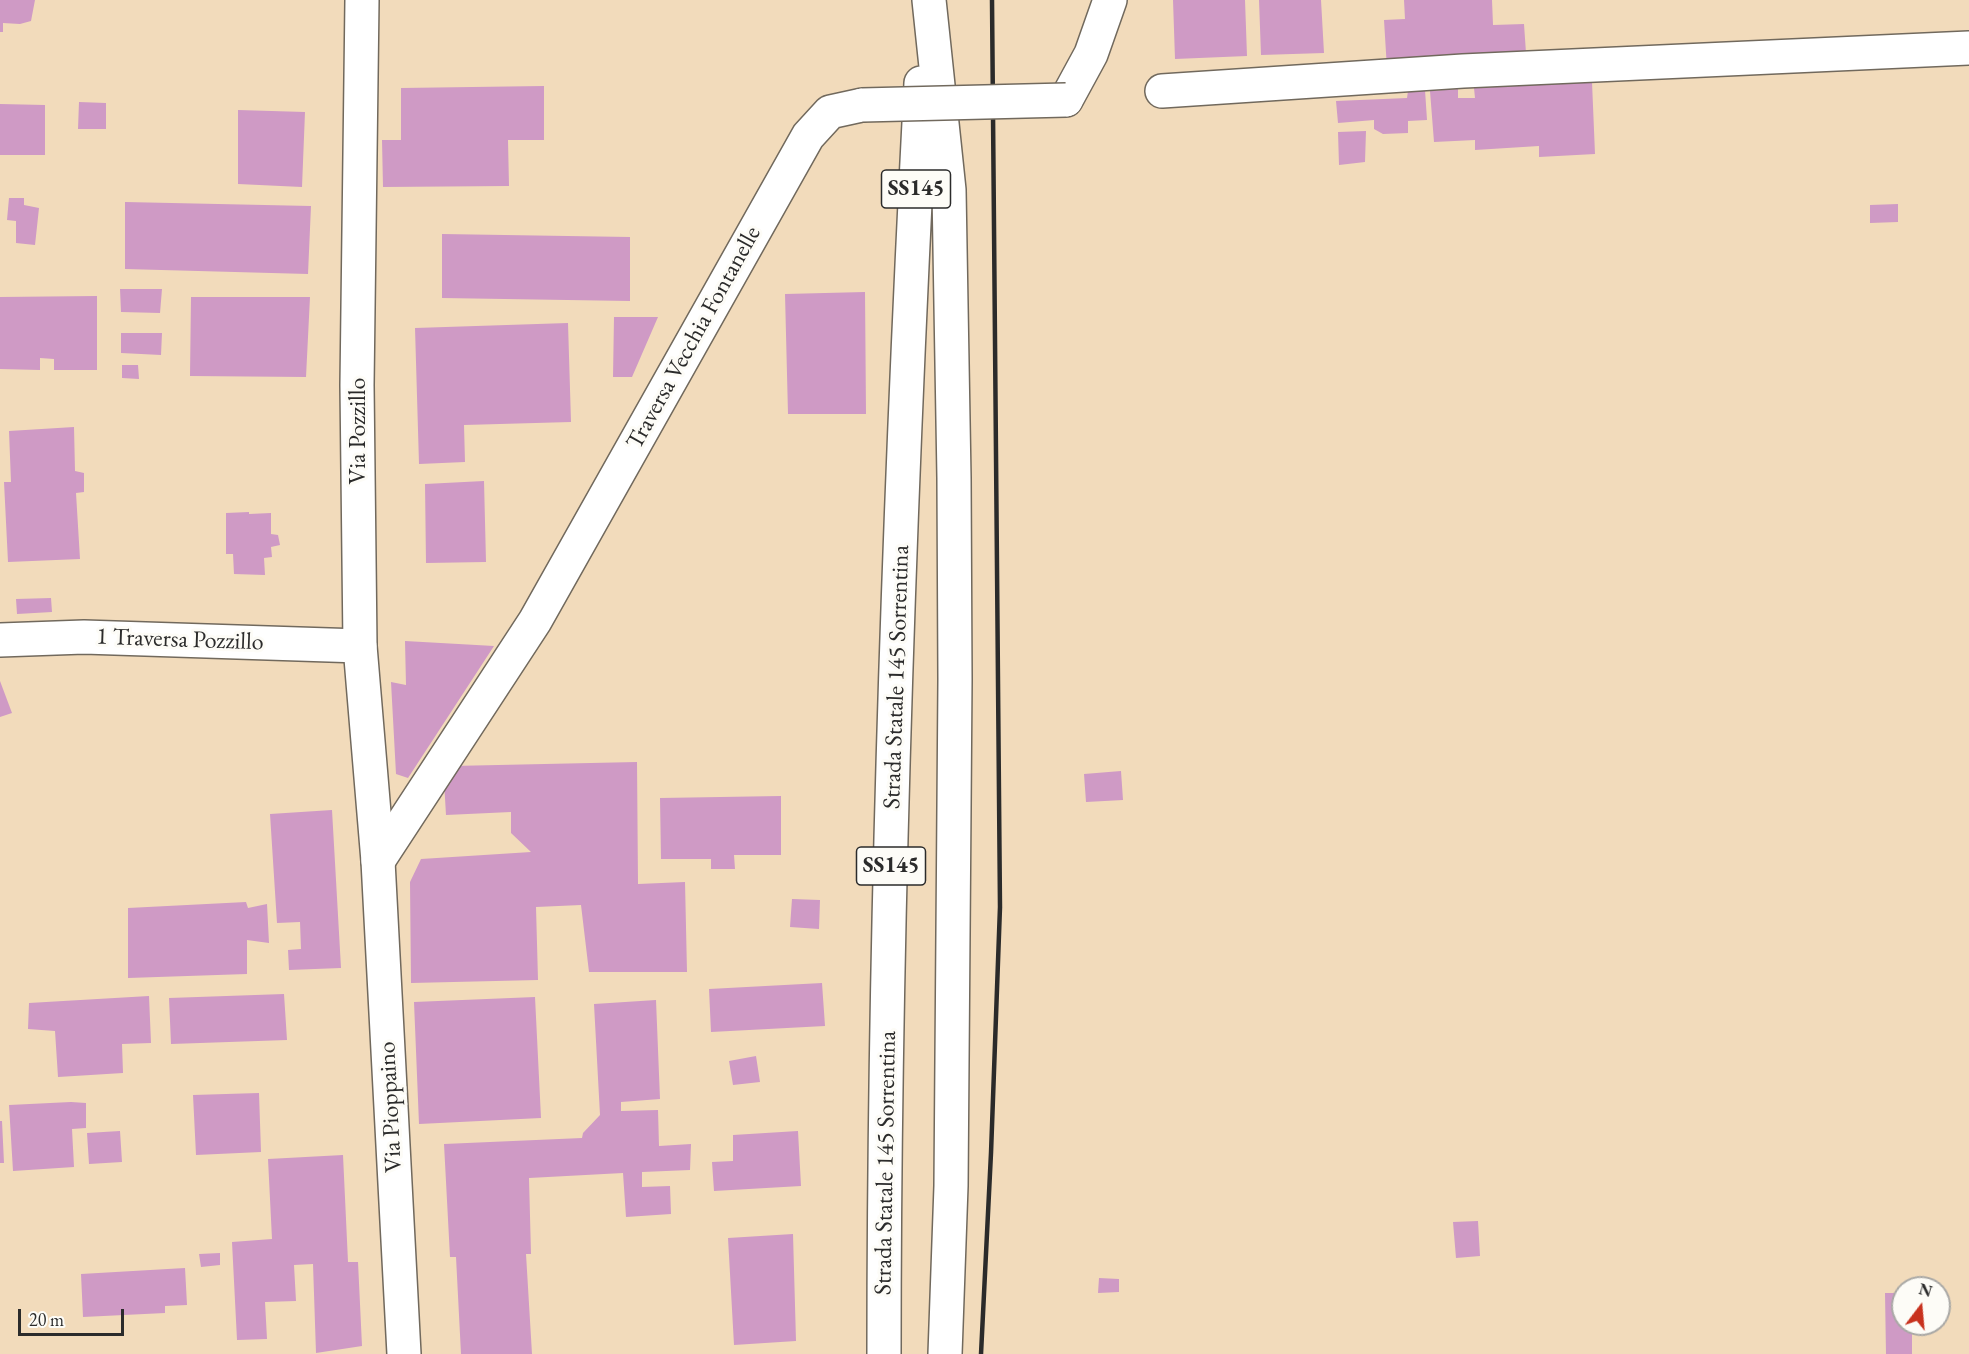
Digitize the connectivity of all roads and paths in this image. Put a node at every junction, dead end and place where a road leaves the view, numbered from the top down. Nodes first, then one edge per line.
1 (362, 0) edge
2 (928, 0) edge
3 (1110, 0) edge
4 (1969, 48) edge
5 (1162, 90) dead end
6 (0, 640) edge
7 (360, 646) junction
8 (378, 861) junction
9 (405, 1354) edge
10 (884, 1354) edge
11 (945, 1354) edge

1 - 7 main road, Via Pozzillo
2 - 10 main road, Strada Statale 145 Sorrentina / SS145
2 - 11 main road
3 - 8 main road, Traversa Vecchia Fontanelle, bridge
4 - 5 main road
6 - 7 main road, 1 Traversa Pozzillo
7 - 8 main road, Via Pozzillo
8 - 9 main road, Via Pioppaino

